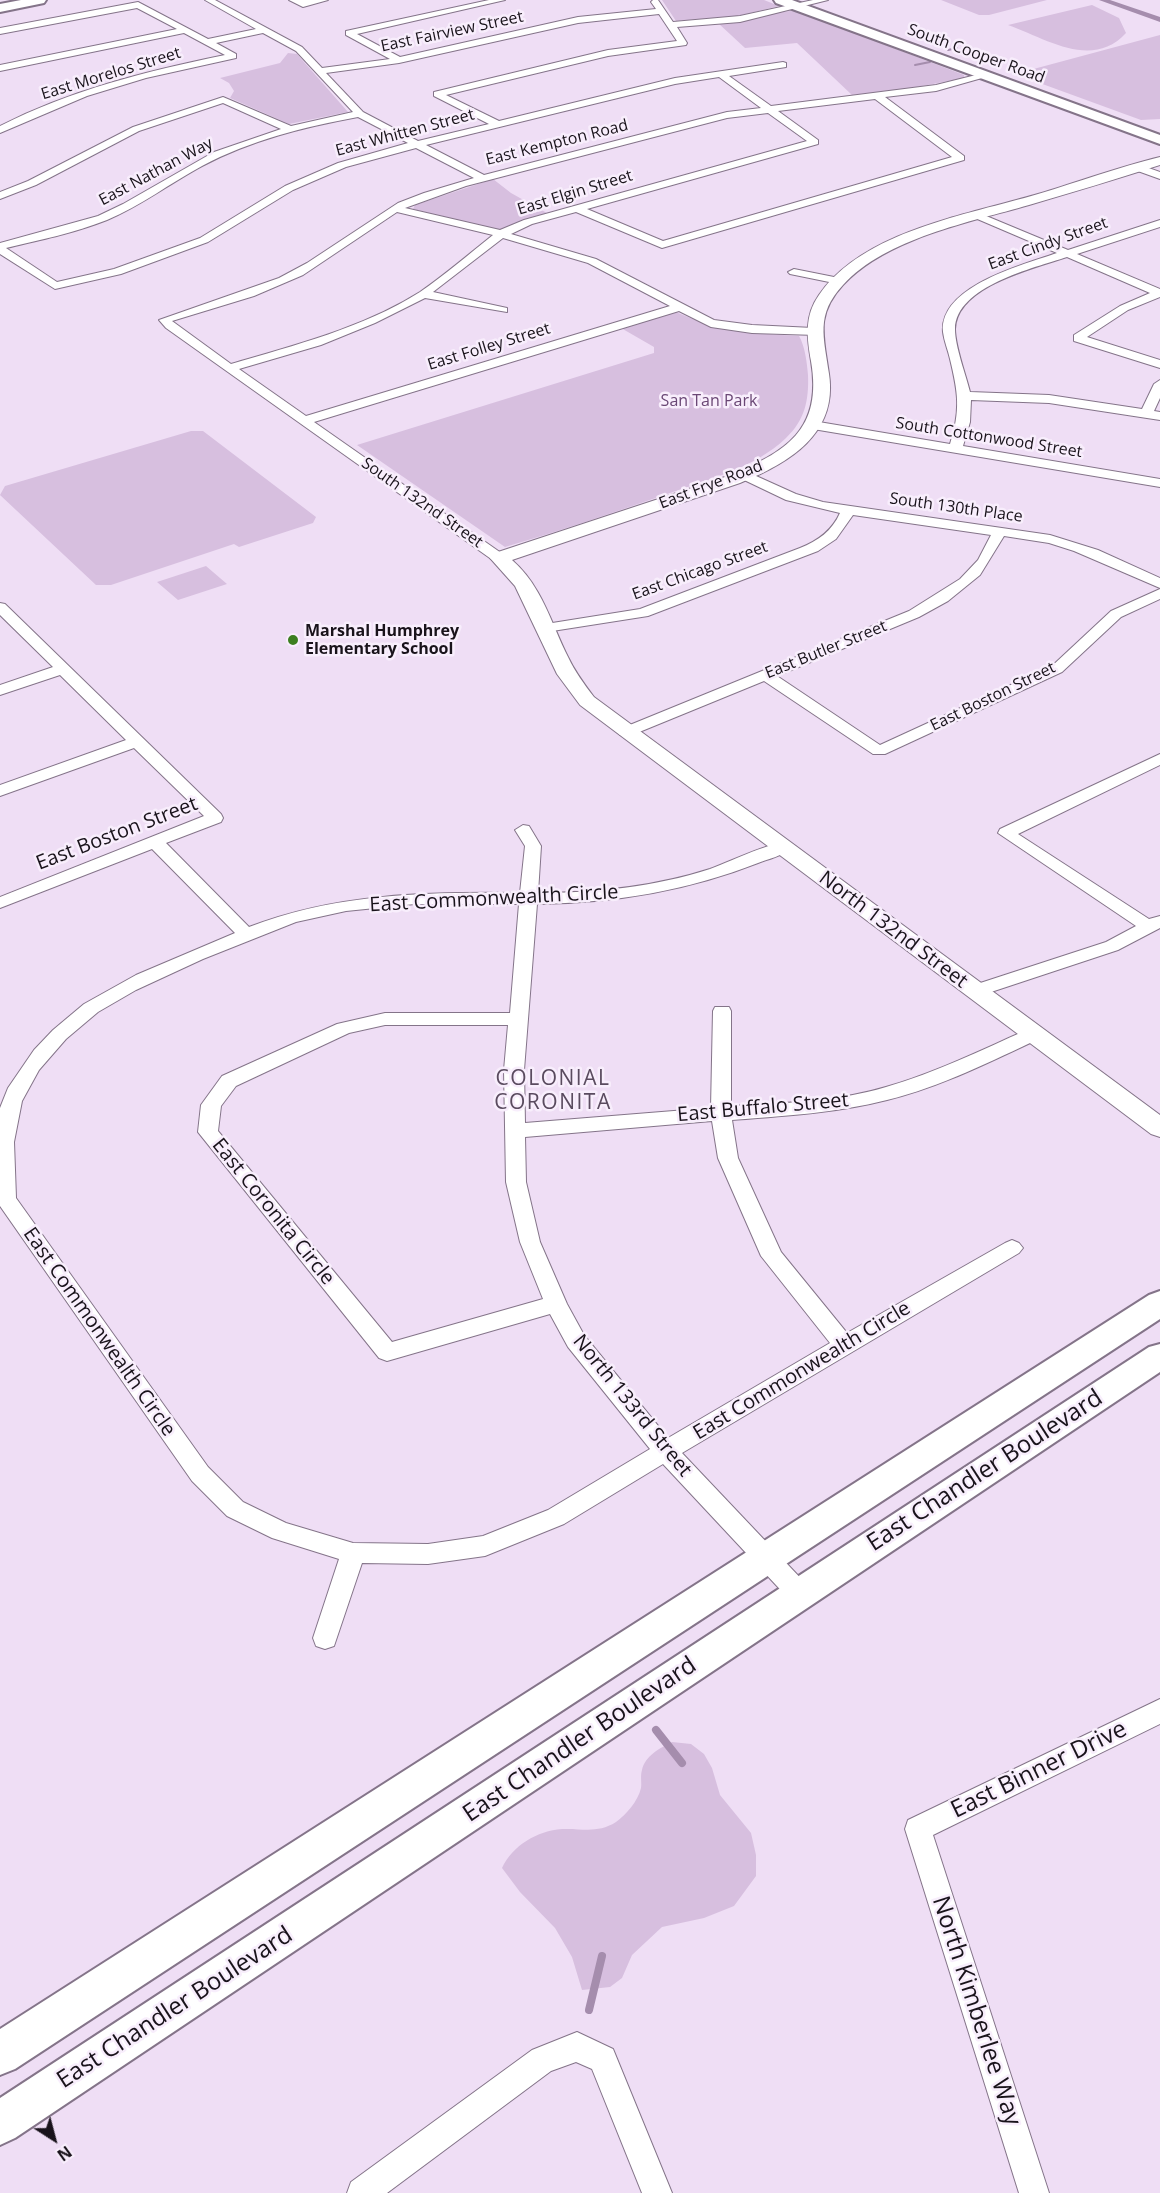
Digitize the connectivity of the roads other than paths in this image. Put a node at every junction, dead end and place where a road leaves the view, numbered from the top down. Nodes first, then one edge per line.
1 (7, 0) edge
2 (40, 0) edge
3 (209, 0) edge
4 (293, 0) edge
5 (324, 0) edge
6 (501, 0) edge
7 (654, 0) edge
8 (780, 0) edge
9 (0, 1) edge
10 (809, 2) edge
11 (0, 8) edge
12 (663, 11) junction
13 (672, 25) junction
14 (186, 30) junction
15 (266, 30) junction
16 (0, 31) edge
17 (208, 42) junction
18 (399, 60) junction
19 (783, 65) dead end
20 (0, 68) edge
21 (320, 71) junction
22 (720, 74) junction
23 (991, 74) junction
24 (877, 96) junction
25 (770, 108) junction
26 (360, 114) junction
27 (497, 124) junction
28 (2, 128) edge
29 (290, 129) junction
30 (1147, 130) edge
31 (1160, 140) edge
32 (415, 144) junction
33 (1160, 161) edge
34 (1139, 168) junction
35 (1160, 176) edge
36 (482, 178) junction
37 (0, 195) edge
38 (576, 208) junction
39 (396, 209) junction
40 (979, 216) junction
41 (1160, 223) edge
42 (501, 234) junction
43 (0, 248) edge
44 (1066, 254) junction
45 (794, 272) dead end
46 (839, 280) junction
47 (1160, 293) edge
48 (424, 294) junction
49 (682, 306) junction
50 (503, 310) dead end
51 (165, 320) joint
52 (813, 332) junction
53 (1160, 363) edge
54 (230, 368) junction
55 (1160, 384) edge
56 (965, 396) junction
57 (1146, 415) junction
58 (1160, 416) edge
59 (306, 420) junction
60 (813, 425) junction
61 (955, 450) junction
62 (745, 475) junction
63 (1160, 483) edge
64 (848, 510) junction
65 (999, 532) junction
66 (499, 558) junction
67 (1160, 584) edge
68 (1160, 593) edge
69 (0, 607) edge
70 (546, 628) junction
71 (63, 669) junction
72 (766, 675) junction
73 (0, 690) edge
74 (626, 732) junction
75 (138, 741) junction
76 (1160, 759) edge
77 (0, 791) edge
78 (523, 830) dead end
79 (155, 842) junction
80 (782, 847) junction
81 (529, 899) junction
82 (0, 903) edge
83 (1154, 924) edge
84 (247, 934) junction
85 (975, 991) junction
86 (722, 1011) dead end
87 (519, 1019) junction
88 (1034, 1034) junction
89 (9, 1087) edge
90 (721, 1113) junction
91 (1160, 1128) edge
92 (517, 1131) junction
93 (1012, 1248) dead end
94 (1160, 1303) edge
95 (556, 1304) junction
96 (844, 1345) junction
97 (1160, 1356) edge
98 (666, 1452) junction
99 (353, 1553) junction
100 (764, 1558) junction
101 (800, 1593) junction
102 (325, 1638) dead end
103 (1160, 1711) edge
104 (918, 1829) joint
105 (0, 2054) edge
106 (0, 2123) edge
107 (362, 2193) edge
108 (657, 2193) edge
109 (1034, 2193) edge

1 - 9 main road
2 - 11 main road
3 - 15 street
4 - 5 street
6 - 18 street
7 - 12 street
8 - 10 main road, South Cooper Road
10 - 13 street
10 - 23 main road, South Cooper Road
12 - 13 street
12 - 18 street, East Fairview Street
13 - 27 street
14 - 16 street
14 - 17 street
14 - 20 street
15 - 17 street
15 - 21 street
17 - 28 street, East Morelos Street
18 - 21 street, East Fairview Street
19 - 22 street, East Whitten Street
21 - 26 street
22 - 25 street
22 - 27 street, East Whitten Street
23 - 24 street, East Kempton Road
23 - 30 main road, South Cooper Road
24 - 25 street, East Kempton Road
24 - 38 street
25 - 36 street, East Kempton Road
25 - 38 street, East Elgin Street
26 - 29 street, East Nathan Way
26 - 32 street
27 - 32 street, East Whitten Street
29 - 37 street
29 - 43 street, East Nathan Way
30 - 31 main road, South Cooper Road
32 - 36 street
32 - 43 street, East Whitten Street
33 - 34 street, East Frye Road
34 - 35 street
34 - 40 street, East Frye Road
36 - 39 street, East Kempton Road
38 - 42 street, East Elgin Street
39 - 42 street
39 - 51 street, East Kempton Road
40 - 44 street
40 - 46 street, East Frye Road
41 - 44 street, East Cindy Street
42 - 48 street, East Elgin Street
42 - 49 street
44 - 47 street
44 - 56 street, East Cindy Street
45 - 46 street
46 - 52 street, East Frye Road
47 - 53 street
48 - 50 street
48 - 54 street, East Elgin Street
49 - 52 street
49 - 59 street, East Folley Street
51 - 54 street, South 132nd Street
52 - 60 street, East Frye Road
54 - 59 street, South 132nd Street
55 - 57 street
56 - 57 street
56 - 61 street, East Cindy Street
57 - 58 street
59 - 66 street, South 132nd Street
60 - 61 street, South Cottonwood Street
60 - 62 street, East Frye Road
61 - 63 street, South Cottonwood Street
62 - 64 street, South 130th Place
62 - 66 street, East Frye Road
64 - 65 street, South 130th Place
64 - 70 street, East Chicago Street
65 - 67 street, South 130th Place
65 - 72 street, East Butler Street
66 - 70 street, South 132nd Street
68 - 72 street, East Boston Street
69 - 71 street
70 - 74 street, South 132nd Street
71 - 73 street
71 - 75 street
72 - 74 street, East Butler Street
74 - 80 street, North 132nd Street
75 - 77 street
75 - 79 street, East Boston Street
76 - 83 street
78 - 81 street, North 133rd Street
79 - 82 street, East Boston Street
79 - 84 street
80 - 81 street, East Commonwealth Circle
80 - 85 street, North 132nd Street
81 - 84 street, East Commonwealth Circle
81 - 87 street, North 133rd Street
83 - 85 street
84 - 89 street, East Commonwealth Circle
85 - 88 street, North 132nd Street
86 - 90 street
87 - 92 street, North 133rd Street
87 - 95 street, East Coronita Circle
88 - 90 street, East Buffalo Street
88 - 91 street, North 132nd Street
89 - 99 street, East Commonwealth Circle
90 - 92 street, East Buffalo Street
90 - 96 street
92 - 95 street, North 133rd Street
93 - 96 street, East Commonwealth Circle
94 - 100 main road
95 - 98 street, North 133rd Street
96 - 98 street, East Commonwealth Circle
97 - 101 main road, East Chandler Boulevard
98 - 99 street, East Commonwealth Circle
98 - 100 street, North 133rd Street
99 - 102 street
100 - 101 street, North 133rd Street
100 - 105 main road
101 - 106 main road, East Chandler Boulevard
103 - 104 street, East Binner Drive
104 - 109 street, North Kimberlee Way
107 - 108 street

